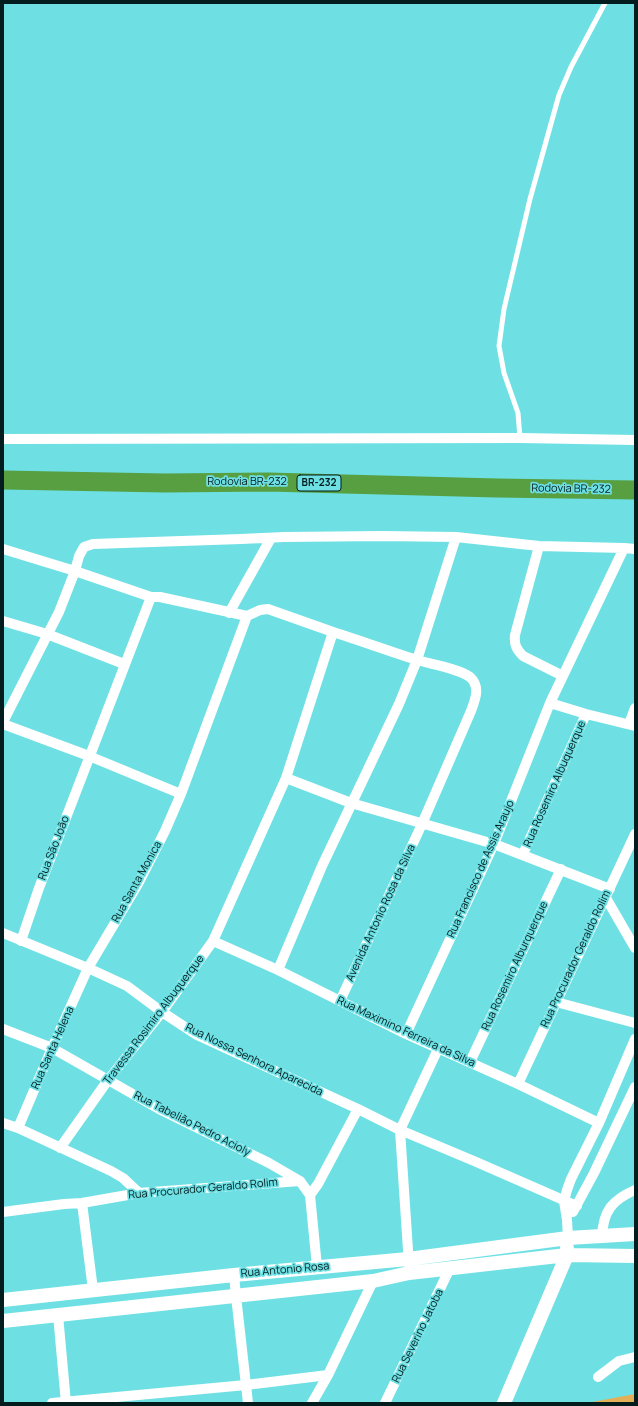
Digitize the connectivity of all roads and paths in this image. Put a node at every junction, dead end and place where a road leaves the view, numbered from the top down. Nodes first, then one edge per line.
1 (605, 3) edge
2 (520, 438) junction
3 (3, 439) edge
4 (635, 440) edge
5 (3, 480) edge
6 (635, 490) edge
7 (456, 537) junction
8 (271, 538) junction
9 (539, 546) junction
10 (3, 548) edge
11 (624, 548) junction
12 (635, 549) edge
13 (75, 571) junction
14 (151, 597) junction
15 (229, 613) junction
16 (247, 616) junction
17 (3, 621) edge
18 (333, 632) junction
19 (47, 634) junction
20 (417, 660) junction
21 (124, 664) junction
22 (563, 676) junction
23 (550, 703) junction
24 (635, 708) edge
25 (586, 714) junction
26 (3, 723) edge
27 (632, 725) edge
28 (89, 756) junction
29 (286, 778) junction
30 (181, 794) junction
31 (351, 803) junction
32 (422, 824) junction
33 (635, 834) edge
34 (494, 844) junction
35 (523, 854) junction
36 (561, 869) junction
37 (608, 893) junction
38 (3, 933) edge
39 (21, 941) junction
40 (213, 941) junction
41 (635, 948) edge
42 (88, 968) junction
43 (278, 970) junction
44 (340, 1001) junction
45 (556, 1002) junction
46 (162, 1012) junction
47 (635, 1023) edge
48 (3, 1029) edge
49 (406, 1034) junction
50 (635, 1039) edge
51 (52, 1048) junction
52 (438, 1049) junction
53 (470, 1062) junction
54 (108, 1080) junction
55 (518, 1084) junction
56 (635, 1087) edge
57 (358, 1109) junction
58 (3, 1123) edge
59 (599, 1123) junction
60 (18, 1128) junction
61 (400, 1130) junction
62 (60, 1148) junction
63 (300, 1181) junction
64 (635, 1190) edge
65 (139, 1193) junction
66 (310, 1195) junction
67 (564, 1201) junction
68 (82, 1203) junction
69 (577, 1206) junction
70 (3, 1212) edge
71 (567, 1220) junction
72 (635, 1234) edge
73 (602, 1237) junction
74 (568, 1238) junction
75 (567, 1255) junction
76 (635, 1256) edge
77 (408, 1259) junction
78 (317, 1267) junction
79 (450, 1268) junction
80 (409, 1273) junction
81 (234, 1275) junction
82 (373, 1281) junction
83 (93, 1290) junction
84 (236, 1296) junction
85 (3, 1300) edge
86 (58, 1316) junction
87 (3, 1321) edge
88 (635, 1357) edge
89 (328, 1375) junction
90 (598, 1377) dead end
91 (246, 1385) junction
92 (66, 1402) edge
93 (52, 1403) edge
94 (248, 1403) edge
95 (312, 1403) edge
96 (385, 1403) edge
97 (504, 1403) edge

1 - 2 lane
2 - 3 street
2 - 4 street
5 - 6 highway, Rodovia BR-232 / BR-232
7 - 8 street
7 - 9 street
7 - 20 street
8 - 13 street
8 - 15 street
9 - 11 street
9 - 22 street
10 - 13 street
11 - 12 street
11 - 22 street, Rua Francisco de Assis Araujo
13 - 14 street
13 - 19 street
14 - 15 street
14 - 21 street, Rua São João
15 - 16 street
16 - 18 street, Avenida Antonio Rosa da Silva
16 - 30 street, Rua Santa Monica
17 - 19 street
18 - 20 street, Avenida Antonio Rosa da Silva
18 - 29 street, Travessa Rosimiro Albuquerque
19 - 21 street
19 - 26 street
20 - 31 street
20 - 32 street, Avenida Antonio Rosa da Silva
21 - 28 street, Rua São João
22 - 23 street, Rua Francisco de Assis Araujo
23 - 25 street
23 - 34 street, Rua Francisco de Assis Araujo
24 - 27 street
25 - 27 street
25 - 35 street, Rua Rosemiro Albuquerque
26 - 28 street
28 - 30 street
28 - 39 street, Rua São João
29 - 31 street
29 - 40 street, Travessa Rosimiro Albuquerque
30 - 42 street, Rua Santa Monica
31 - 32 street
31 - 43 street
32 - 34 street
32 - 44 street, Avenida Antonio Rosa da Silva
33 - 37 street, Rua Procurador Geraldo Rolim
34 - 35 street
34 - 49 street, Rua Francisco de Assis Araujo
35 - 36 street
36 - 37 street
36 - 53 street, Rua Rosemiro Alburquerque
37 - 41 street
37 - 45 street, Rua Procurador Geraldo Rolim
38 - 39 street, Rua Nossa Senhora Aparecida
39 - 42 street, Rua Nossa Senhora Aparecida
40 - 43 street, Rua Maximino Ferreira da Silva
40 - 46 street, Travessa Rosimiro Albuquerque
42 - 46 street, Rua Nossa Senhora Aparecida
42 - 51 street, Rua Santa Helena
43 - 44 street, Rua Maximino Ferreira da Silva
44 - 49 street, Rua Maximino Ferreira da Silva
45 - 47 street
45 - 55 street, Rua Procurador Geraldo Rolim
46 - 54 street, Travessa Rosimiro Albuquerque
46 - 57 street, Rua Nossa Senhora Aparecida
48 - 51 street, Rua Tabelião Pedro Acioly
49 - 52 street, Rua Maximino Ferreira da Silva
50 - 59 street
51 - 54 street, Rua Tabelião Pedro Acioly
51 - 60 street, Rua Santa Helena
52 - 53 street, Rua Maximino Ferreira da Silva
52 - 61 street
53 - 55 street, Rua Maximino Ferreira da Silva
54 - 62 street, Travessa Rosimiro Albuquerque
54 - 63 street, Rua Tabelião Pedro Acioly
55 - 59 street, Rua Maximino Ferreira da Silva
56 - 69 street
57 - 61 street, Rua Nossa Senhora Aparecida
57 - 66 street
58 - 60 street
59 - 67 street
60 - 62 street
61 - 67 street, Rua Nossa Senhora Aparecida
61 - 77 street
62 - 65 street
63 - 65 street, Rua Procurador Geraldo Rolim
63 - 66 street, Rua Tabelião Pedro Acioly
64 - 73 street
65 - 68 street, Rua Procurador Geraldo Rolim
66 - 78 street, Rua Tabelião Pedro Acioly
67 - 69 street, Rua Nossa Senhora Aparecida
67 - 71 street
68 - 70 street, Rua Procurador Geraldo Rolim
68 - 83 street
69 - 71 street
71 - 74 street
72 - 73 main road, Rua Antonio Rosa
73 - 74 main road, Rua Antonio Rosa
74 - 75 main road
74 - 77 main road, Rua Antonio Rosa
75 - 76 main road, Rua Antonio Rosa
75 - 79 main road, Rua Antonio Rosa
75 - 97 main road
77 - 78 main road, Rua Antonio Rosa
77 - 80 street
78 - 81 main road, Rua Antonio Rosa
79 - 80 main road, Rua Antonio Rosa
79 - 96 street, Rua Severino Jatoba
80 - 82 main road, Rua Antonio Rosa
81 - 83 main road, Rua Antonio Rosa
81 - 84 street
82 - 84 main road, Rua Antonio Rosa
82 - 89 street
83 - 85 main road, Rua Antonio Rosa
84 - 86 main road, Rua Antonio Rosa
84 - 91 street
86 - 87 main road, Rua Antonio Rosa
86 - 92 street
88 - 90 street
89 - 91 street
89 - 95 street
91 - 92 street
91 - 94 street
92 - 93 street

